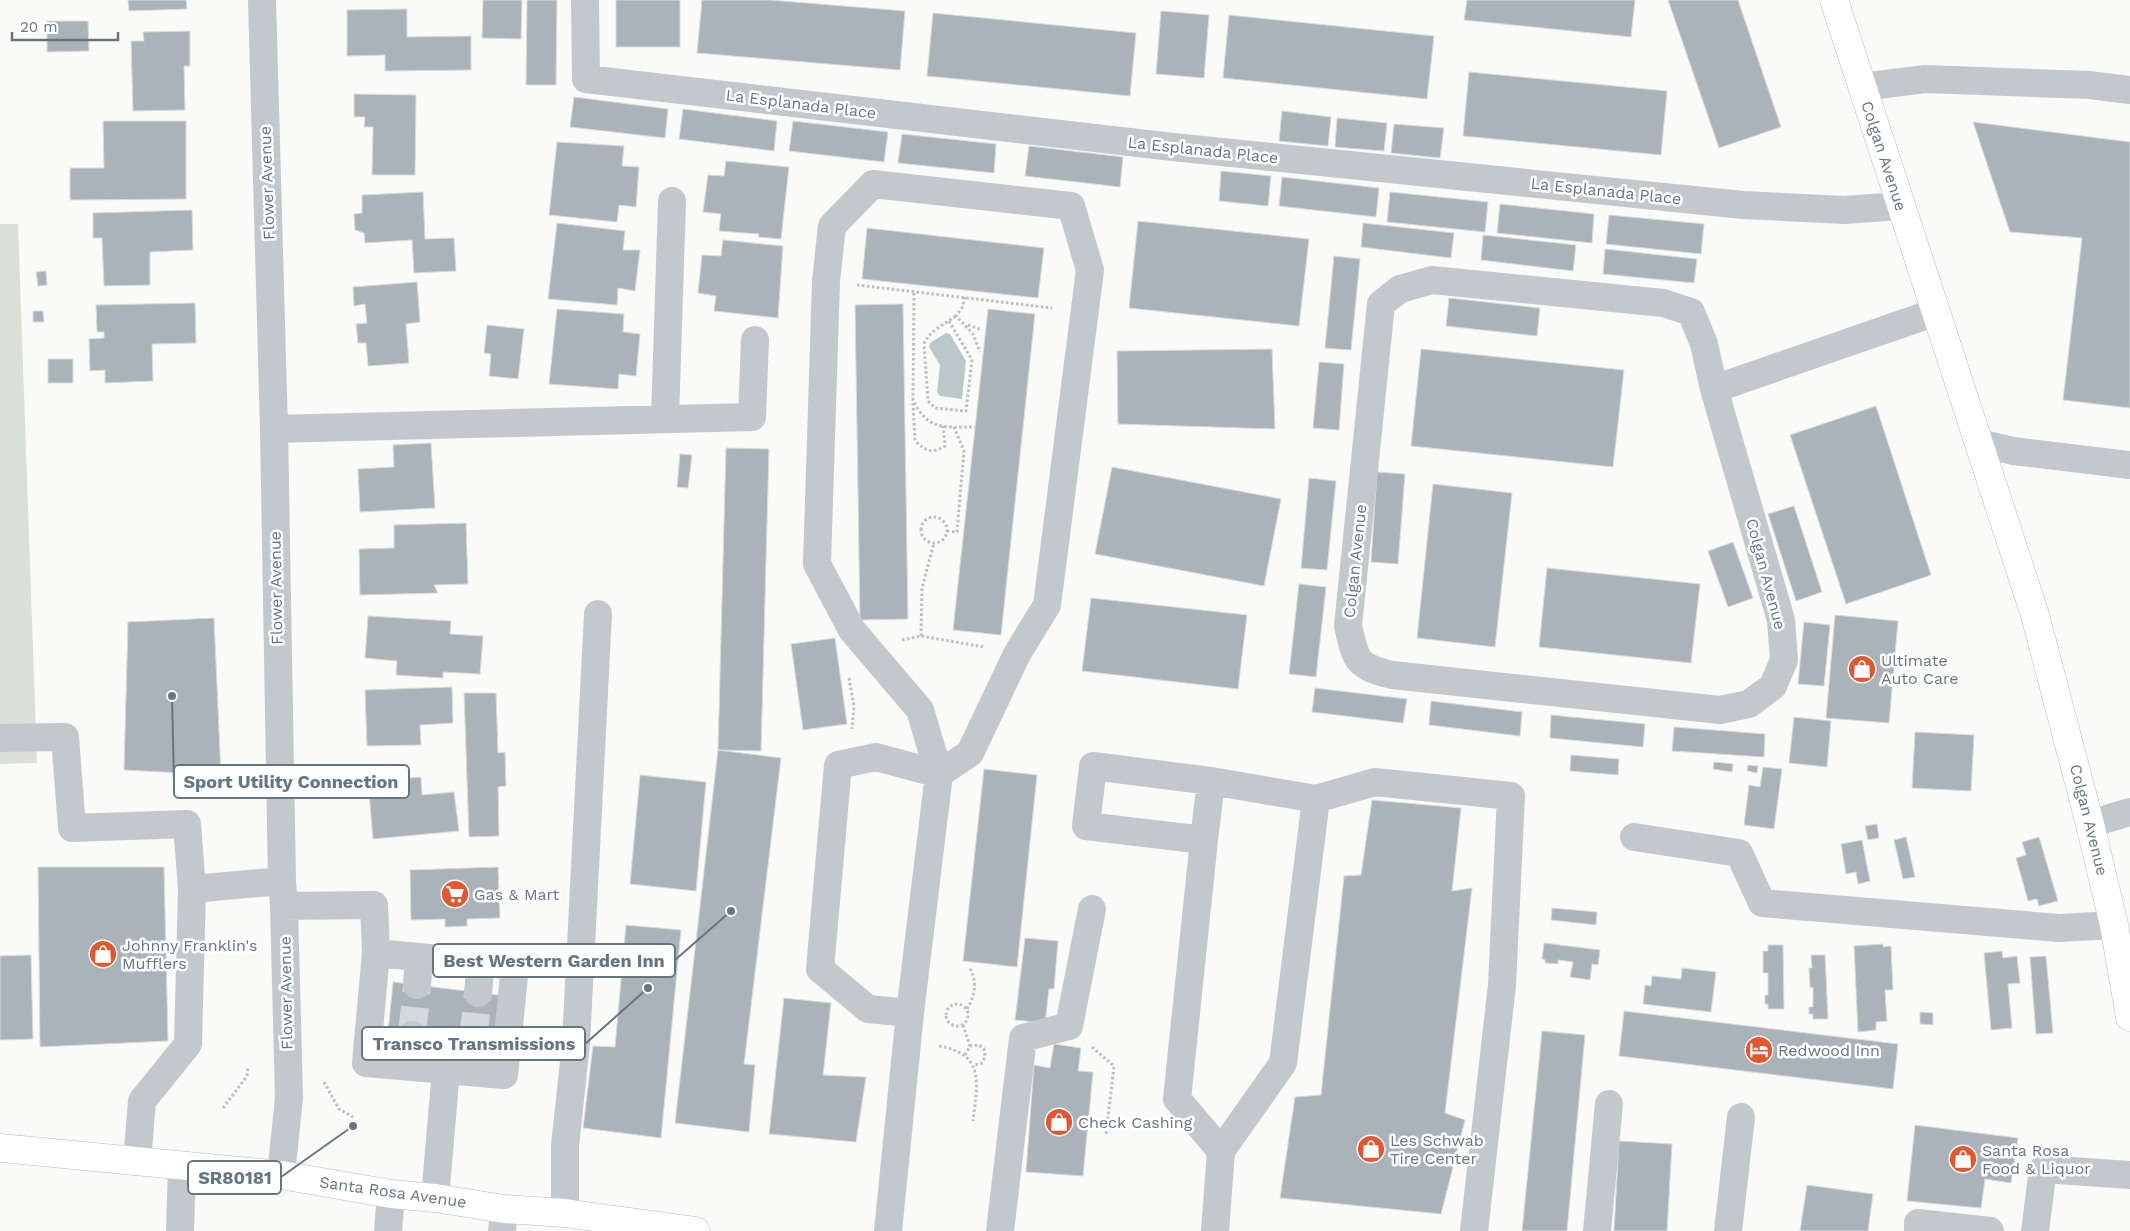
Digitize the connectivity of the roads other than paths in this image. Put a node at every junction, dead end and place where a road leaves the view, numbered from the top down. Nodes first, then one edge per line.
1 (262, 0) edge
2 (585, 0) edge
3 (1834, 0) edge
4 (1862, 87) junction
5 (2130, 90) edge
6 (672, 202) dead end
7 (1900, 206) junction
8 (1936, 312) junction
9 (755, 340) dead end
10 (1714, 389) junction
11 (666, 419) junction
12 (274, 429) junction
13 (1980, 443) junction
14 (2130, 466) edge
15 (598, 614) dead end
16 (0, 738) edge
17 (939, 774) junction
18 (1211, 781) junction
19 (1316, 799) junction
20 (2127, 813) edge
21 (2090, 824) junction
22 (1634, 837) dead end
23 (1204, 840) junction
24 (192, 889) junction
25 (283, 894) junction
26 (1092, 909) dead end
27 (2114, 925) junction
28 (376, 953) junction
29 (419, 957) junction
30 (481, 963) junction
31 (417, 985) tunnel mouth
32 (478, 992) tunnel mouth
33 (910, 1013) junction
34 (2130, 1017) edge
35 (412, 1035) tunnel mouth
36 (473, 1041) tunnel mouth
37 (409, 1066) junction
38 (458, 1071) junction
39 (1609, 1104) dead end
40 (1741, 1118) dead end
41 (0, 1148) edge
42 (1221, 1151) junction
43 (137, 1162) junction
44 (182, 1167) junction
45 (281, 1175) junction
46 (2130, 1175) edge
47 (391, 1194) junction
48 (435, 1198) junction
49 (565, 1213) junction
50 (503, 1220) edge
51 (180, 1231) edge
52 (388, 1231) edge
53 (696, 1231) edge
54 (888, 1231) edge
55 (1000, 1231) edge
56 (1215, 1231) edge
57 (1474, 1231) edge
58 (1597, 1231) edge
59 (1728, 1231) edge
60 (1918, 1231) edge
61 (1990, 1231) edge
62 (2035, 1231) edge

1 - 12 street, Flower Avenue
2 - 7 street, La Esplanada Place
3 - 4 main road, Colgan Avenue
4 - 5 street
4 - 7 main road, Colgan Avenue
6 - 11 street
7 - 8 main road, Colgan Avenue
8 - 10 street
8 - 13 main road, Colgan Avenue
9 - 11 street
10 - 10 street, Colgan Avenue
11 - 12 street
12 - 25 street, Flower Avenue
13 - 14 street
13 - 21 main road, Colgan Avenue
15 - 49 street
16 - 24 street
17 - 17 street
17 - 33 street
17 - 33 street
18 - 19 street
18 - 23 street
18 - 23 street
19 - 42 street
19 - 57 street
20 - 21 street
21 - 27 main road, Colgan Avenue
22 - 27 street
23 - 42 street
24 - 25 street
24 - 43 street
25 - 28 street
25 - 45 street, Flower Avenue
26 - 55 street
27 - 34 main road, Colgan Avenue
28 - 29 street
28 - 37 street
29 - 30 street
29 - 31 street
30 - 32 street
30 - 38 street
33 - 54 street
35 - 37 street
36 - 38 street
37 - 38 street
38 - 48 street
39 - 58 street
40 - 59 street
41 - 43 main road, Santa Rosa Avenue
42 - 56 street
43 - 44 main road, Santa Rosa Avenue
44 - 45 main road, Santa Rosa Avenue
44 - 51 street
45 - 47 main road, Santa Rosa Avenue
46 - 62 street
47 - 48 main road, Santa Rosa Avenue
47 - 52 street
48 - 50 main road, Santa Rosa Avenue
49 - 50 main road, Santa Rosa Avenue
49 - 53 main road, Santa Rosa Avenue
60 - 61 street

